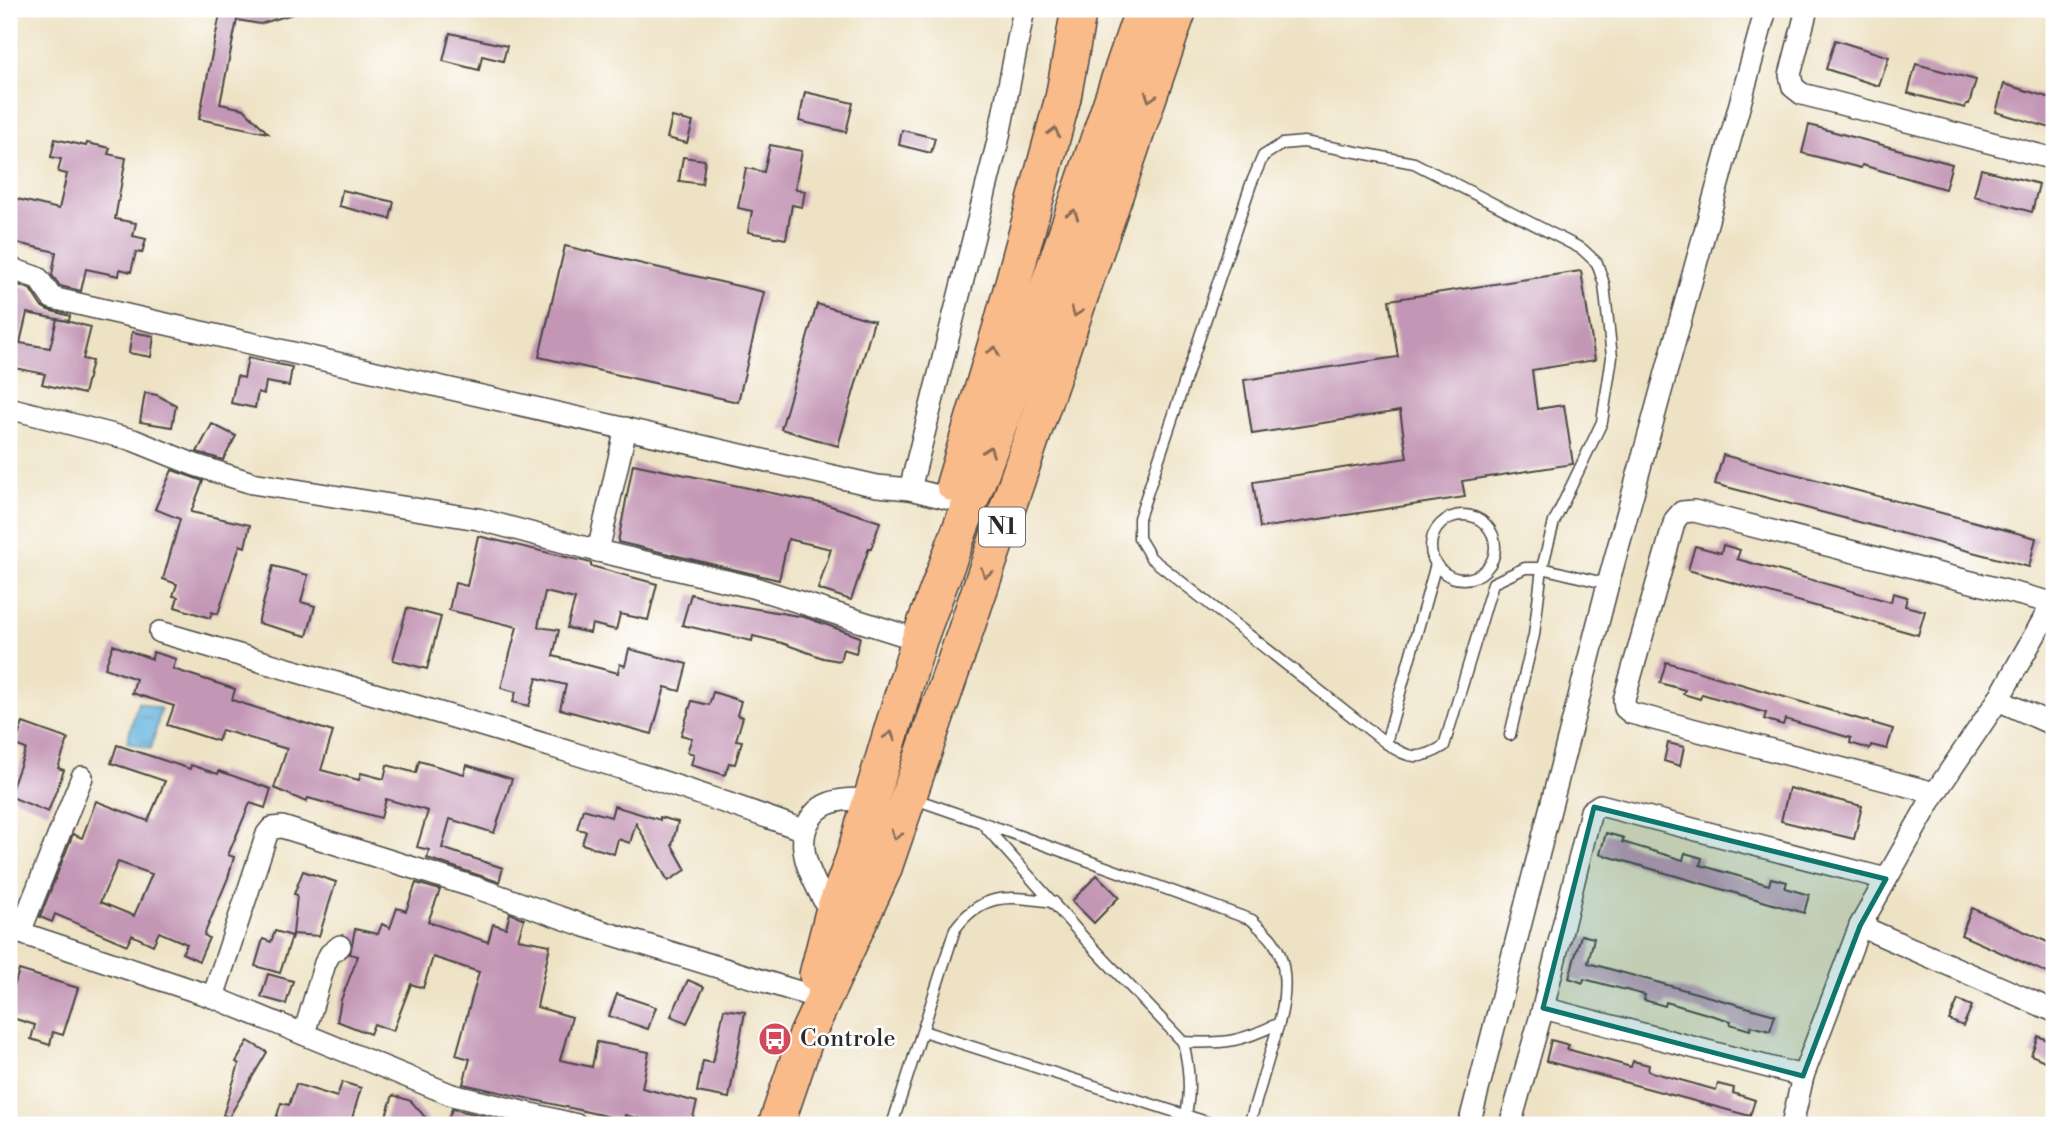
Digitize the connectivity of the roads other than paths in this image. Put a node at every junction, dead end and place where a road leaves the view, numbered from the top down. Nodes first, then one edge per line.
1 (1024, 9) edge
2 (1079, 9) edge
3 (1143, 9) edge
4 (1179, 9) edge
5 (1192, 9) edge
6 (1766, 9) edge
7 (1807, 9) edge
8 (1165, 54) junction
9 (2054, 159) edge
10 (9, 268) edge
11 (9, 408) edge
12 (626, 428) junction
13 (909, 489) junction
14 (950, 499) junction
15 (598, 551) junction
16 (1437, 565) junction
17 (1542, 568) junction
18 (1483, 572) junction
19 (1493, 583) junction
20 (1608, 584) junction
21 (2054, 602) edge
22 (160, 632) dead end
23 (921, 635) junction
24 (1998, 700) junction
25 (2054, 724) edge
26 (1510, 735) dead end
27 (1386, 743) junction
28 (82, 777) dead end
29 (1935, 793) junction
30 (909, 797) junction
31 (870, 800) junction
32 (981, 822) junction
33 (803, 830) junction
34 (1886, 879) junction
35 (1054, 902) junction
36 (832, 916) junction
37 (1860, 926) junction
38 (14, 930) edge
39 (340, 946) dead end
40 (812, 996) junction
41 (213, 997) junction
42 (1543, 1008) junction
43 (2054, 1011) edge
44 (1279, 1023) junction
45 (923, 1031) junction
46 (304, 1034) junction
47 (806, 1037) junction
48 (1183, 1042) junction
49 (1803, 1076) junction
50 (1185, 1120) edge
51 (577, 1125) edge
52 (776, 1125) edge
53 (892, 1125) edge
54 (1216, 1125) edge
55 (1249, 1125) edge
56 (1469, 1125) edge
57 (1510, 1125) edge
58 (1792, 1125) edge

1 - 13 street
14 -> 2 highway
23 -> 3 highway, N1
4 - 8 highway, N1
5 - 8 highway
6 - 20 street
7 - 9 street
8 -> 30 highway, N1
10 - 12 street
11 - 15 street
12 - 13 street
12 - 15 street
13 - 14 street
14 - 23 highway
15 - 23 street
16 - 18 lane
16 - 18 lane
16 - 27 lane
17 - 19 lane
17 - 20 lane
17 - 26 lane
17 - 27 lane
18 - 19 lane
19 - 27 lane
20 - 56 street
21 - 24 street
21 - 29 street
22 - 33 street
31 -> 23 highway, N1
24 - 25 street
24 - 29 street
28 - 38 street
29 - 34 street
30 - 32 lane
30 -> 47 highway, N1
31 - 33 street
31 - 36 highway, N1
32 - 35 lane
32 - 44 lane
33 - 36 street
34 - 37 street
34 - 42 street
35 - 45 lane
35 - 48 lane
36 - 40 highway, N1
37 - 43 street
37 - 49 street
38 - 41 street
39 - 46 street
40 - 41 street
40 - 47 highway, N1
41 - 46 street
42 - 49 street
42 - 57 street
44 - 48 lane
44 - 55 lane
45 - 50 lane
45 - 53 lane
46 - 51 street
47 - 52 highway, N1
48 - 50 lane
49 - 58 street
50 - 54 lane

